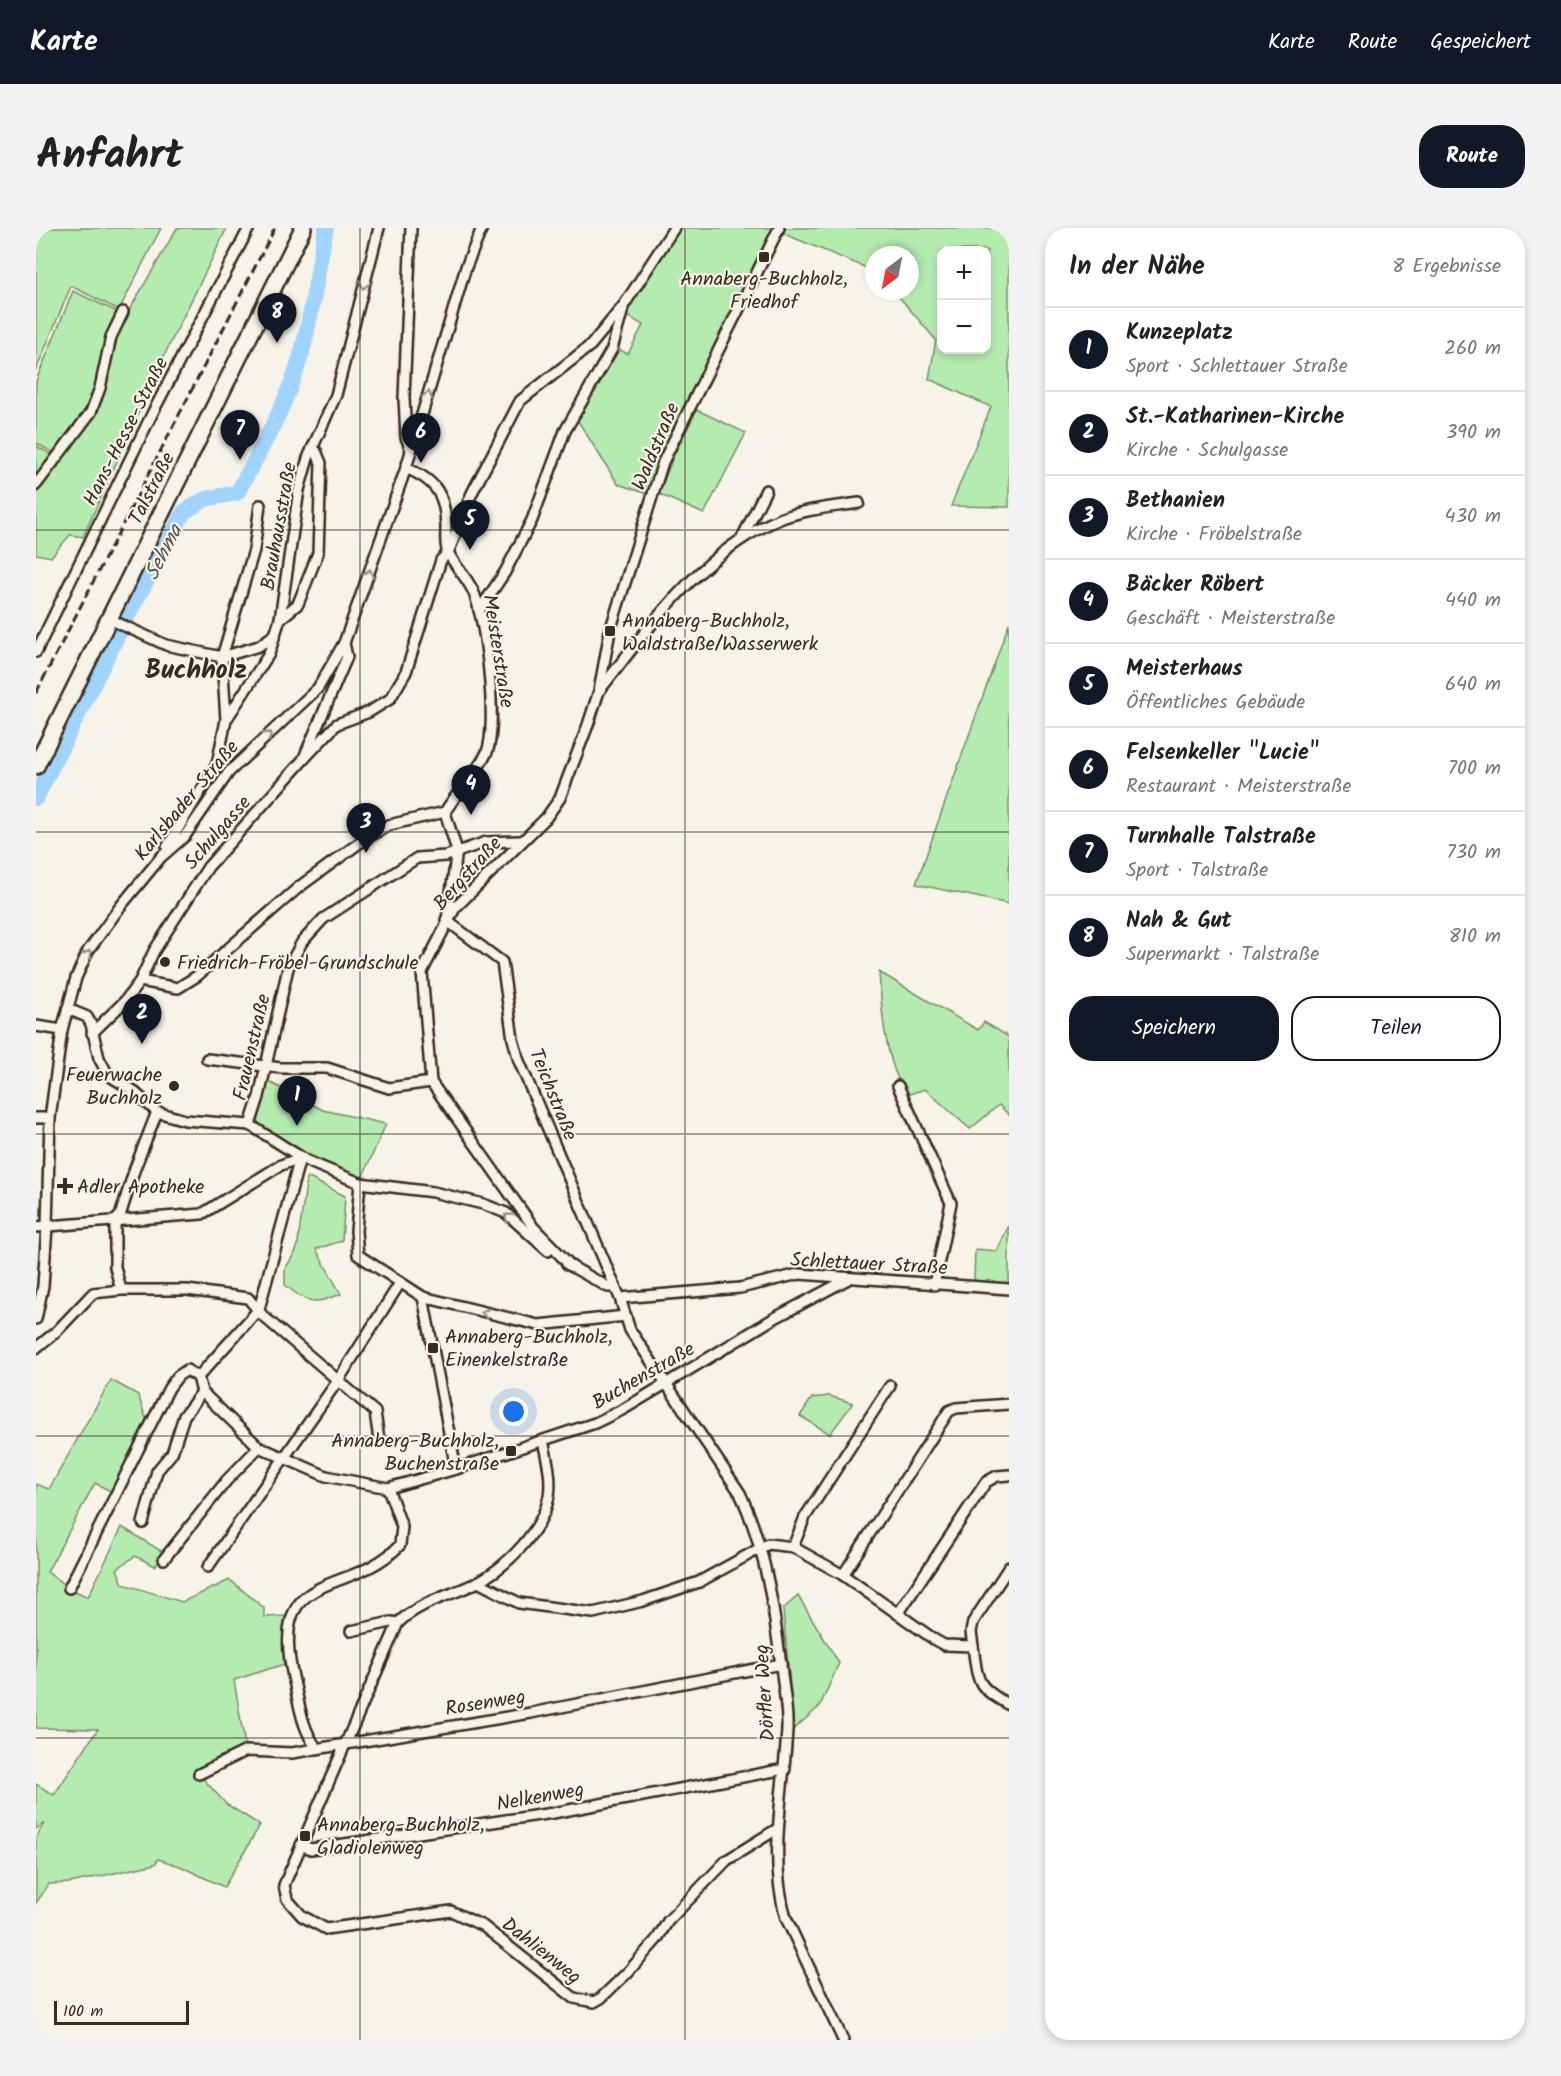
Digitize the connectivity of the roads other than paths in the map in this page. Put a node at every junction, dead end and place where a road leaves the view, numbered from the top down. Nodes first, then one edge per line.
1 (249, 228) edge
2 (303, 228) edge
3 (379, 228) edge
4 (411, 228) edge
5 (482, 228) edge
6 (674, 228) edge
7 (778, 228) edge
8 (624, 305) junction
9 (123, 312) dead end
10 (312, 449) junction
11 (411, 450) junction
12 (406, 468) junction
13 (36, 485) edge
14 (766, 490) dead end
15 (859, 503) dead end
16 (260, 505) dead end
17 (741, 540) junction
18 (448, 553) junction
19 (479, 611) junction
20 (280, 619) junction
21 (112, 621) junction
22 (275, 634) junction
23 (344, 643) junction
24 (36, 652) edge
25 (222, 657) junction
26 (598, 692) junction
27 (226, 720) junction
28 (303, 760) junction
29 (36, 766) edge
30 (445, 812) junction
31 (520, 841) junction
32 (457, 851) junction
33 (161, 857) junction
34 (446, 920) junction
35 (140, 981) junction
36 (68, 1009) junction
37 (36, 1026) edge
38 (63, 1029) junction
39 (92, 1034) junction
40 (207, 1059) dead end
41 (265, 1066) junction
42 (430, 1082) junction
43 (898, 1086) dead end
44 (157, 1112) junction
45 (36, 1118) edge
46 (50, 1118) junction
47 (250, 1125) junction
48 (300, 1158) junction
49 (360, 1183) junction
50 (115, 1221) junction
51 (47, 1226) junction
52 (36, 1227) edge
53 (571, 1266) junction
54 (848, 1279) junction
55 (400, 1283) junction
56 (934, 1285) junction
57 (615, 1287) junction
58 (1009, 1289) edge
59 (121, 1290) junction
60 (423, 1297) junction
61 (620, 1298) junction
62 (260, 1309) junction
63 (626, 1316) junction
64 (36, 1319) edge
65 (36, 1348) edge
66 (198, 1377) junction
67 (339, 1379) junction
68 (666, 1385) junction
69 (890, 1386) dead end
70 (202, 1392) junction
71 (1009, 1404) edge
72 (379, 1440) dead end
73 (543, 1441) junction
74 (259, 1447) junction
75 (283, 1459) junction
76 (456, 1469) junction
77 (1009, 1475) edge
78 (388, 1488) junction
79 (143, 1523) dead end
80 (793, 1547) junction
81 (760, 1548) junction
82 (164, 1559) dead end
83 (208, 1567) dead end
84 (1009, 1568) edge
85 (843, 1575) junction
86 (478, 1582) junction
87 (69, 1588) dead end
88 (898, 1614) junction
89 (398, 1623) junction
90 (351, 1631) dead end
91 (973, 1646) junction
92 (781, 1664) junction
93 (1009, 1706) edge
94 (344, 1743) junction
95 (316, 1747) junction
96 (785, 1769) junction
97 (199, 1774) dead end
98 (777, 1829) junction
99 (301, 1845) junction
100 (843, 2040) edge

1 - 24 street, Hans-Hesse-Straße
2 - 21 main road, Talstraße
3 -> 10 street, Brauhausstraße
4 - 11 street
11 -> 5 street, Karlsbader Straße
6 - 8 street
7 - 26 street, Waldstraße
8 - 18 street
8 - 19 street
9 - 13 street
10 - 20 street, Brauhausstraße
10 - 20 street
11 - 12 street, Karlsbader Straße
12 - 18 street
23 -> 12 street, Karlsbader Straße
14 - 17 street
15 - 17 street
16 - 25 street
17 - 26 street
18 - 19 street, Meisterstraße
18 - 28 street
19 - 30 street, Meisterstraße
20 - 22 street, Brauhausstraße
21 - 25 street
21 - 29 main road, Talstraße
22 - 25 street
22 - 27 street, Brauhausstraße
23 - 28 street, Schulgasse
33 -> 23 street, Karlsbader Straße
25 - 27 street
26 - 31 street, Bergstraße
27 - 33 street
28 - 35 street, Schulgasse
30 - 32 street
30 - 35 street
31 - 32 street, Frauenstraße
31 - 34 street, Bergstraße
32 - 34 street
32 - 41 street, Frauenstraße
36 -> 33 street, Karlsbader Straße
34 - 42 street, Bergstraße
34 - 57 street, Teichstraße
35 - 39 street, Schulgasse
36 - 38 street, Karlsbader Straße
36 - 39 street
37 - 38 street
38 - 46 street, Karlsbader Straße
39 - 44 street
40 - 41 street
41 - 42 street
41 - 47 street, Frauenstraße
42 - 53 street
43 - 56 street
44 - 47 street
44 - 50 street
45 - 46 street
46 - 51 street, Karlsbader Straße
47 - 48 street
48 - 49 street
48 - 50 street
48 - 62 street
53 -> 49 street
49 - 55 street
50 - 51 street
50 - 59 street
51 - 52 street
51 - 64 street, Karlsbader Straße
53 - 57 street
54 - 56 street, Schlettauer Straße
54 - 61 street, Schlettauer Straße
54 - 68 street, Buchenstraße
55 - 60 street
55 - 67 street
56 - 58 street, Schlettauer Straße
57 - 61 street, Teichstraße
59 - 62 street
59 - 65 street
63 -> 60 street
60 - 76 street
61 - 63 street, Teichstraße
62 - 66 street
62 - 67 street
63 - 68 street, Dörfler Weg
66 - 70 street
66 - 87 street
67 - 72 street
67 - 75 street
68 - 73 street, Buchenstraße
68 - 81 street, Dörfler Weg
69 - 80 street
70 - 74 street, Buchenstraße
70 - 79 street
71 - 85 street
73 - 76 street, Buchenstraße
73 - 86 street
74 - 75 street, Buchenstraße
74 - 82 street
75 - 78 street, Buchenstraße
75 - 83 street
76 - 78 street, Buchenstraße
77 - 88 street
78 - 95 street
80 - 81 street
80 - 85 street
81 - 86 street
81 - 92 street, Dörfler Weg
84 - 91 street
85 - 88 street
86 - 89 street
88 - 91 street
89 - 90 street
89 - 94 street
91 - 93 street
92 - 94 street, Rosenweg
92 - 96 street, Dörfler Weg
94 - 95 street, Rosenweg
94 - 99 street
95 - 97 street, Rosenweg
96 - 98 street, Dörfler Weg
96 - 99 street, Nelkenweg
98 - 99 street, Dahlienweg
98 - 100 street, Dörfler Weg

